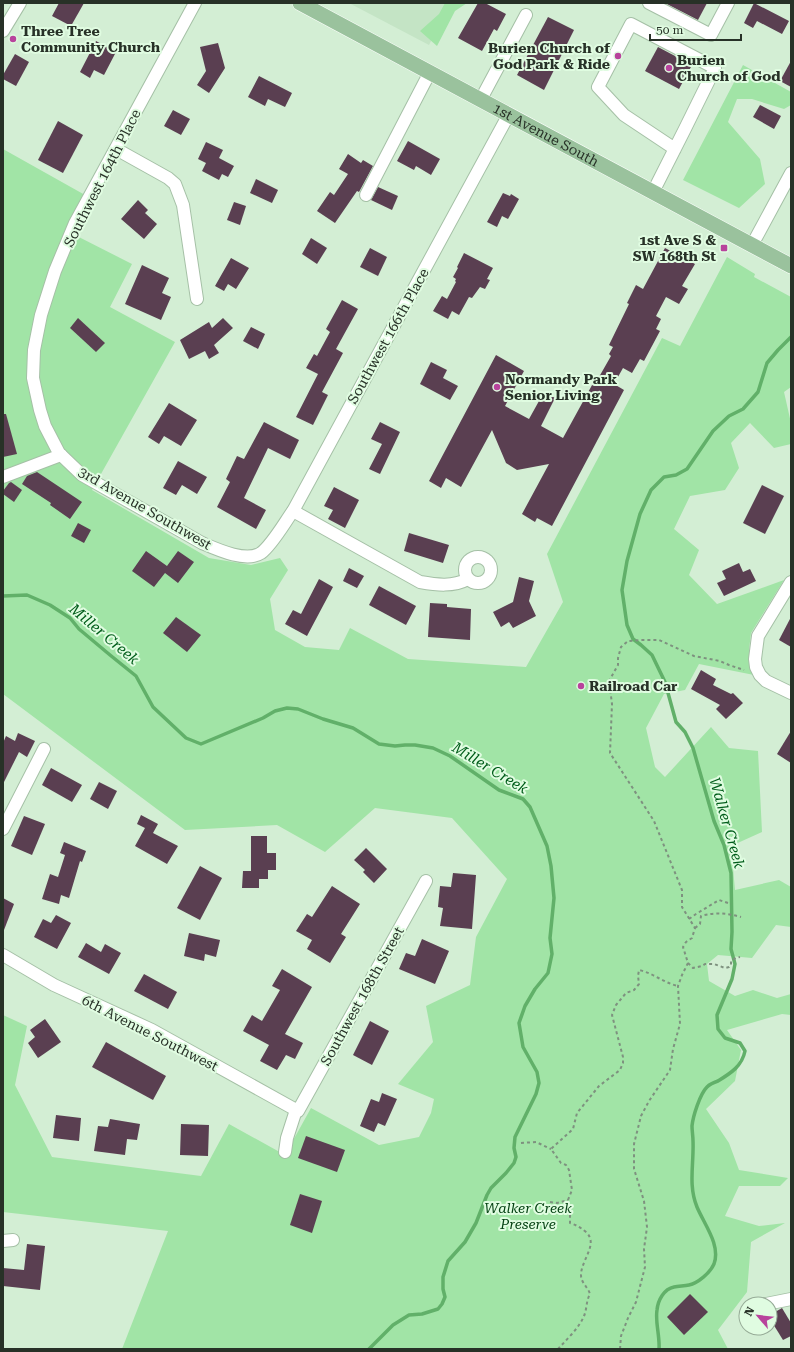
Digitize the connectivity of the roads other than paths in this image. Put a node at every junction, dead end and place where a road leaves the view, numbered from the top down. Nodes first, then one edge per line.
1 (20, 3) edge
2 (195, 3) edge
3 (300, 3) edge
4 (649, 3) edge
5 (728, 3) edge
6 (526, 15) dead end
7 (3, 31) edge
8 (430, 72) junction
9 (481, 99) junction
10 (510, 114) junction
11 (116, 149) junction
12 (675, 149) junction
13 (791, 173) edge
14 (653, 192) junction
15 (366, 195) dead end
16 (752, 245) junction
17 (791, 266) edge
18 (197, 299) dead end
19 (40, 410) joint
20 (61, 455) junction
21 (3, 477) edge
22 (293, 511) junction
23 (260, 554) joint
24 (468, 579) dead end
25 (791, 582) edge
26 (791, 693) edge
27 (44, 749) dead end
28 (3, 829) edge
29 (426, 881) dead end
30 (3, 955) edge
31 (297, 1110) junction
32 (285, 1152) dead end
33 (791, 1299) edge
34 (778, 1302) edge

1 - 7 street
2 - 11 street, Southwest 164th Place
3 - 8 main road, 1st Avenue South
4 - 5 street
6 - 9 street
8 - 9 main road, 1st Avenue South
8 - 15 street
9 - 10 main road, 1st Avenue South
10 - 14 main road, 1st Avenue South
10 - 22 street, Southwest 166th Place
11 - 18 street
11 - 19 street, Southwest 164th Place
12 - 12 street
12 - 14 street
13 - 16 street
14 - 16 main road, 1st Avenue South
16 - 17 main road, 1st Avenue South
19 - 20 street, 3rd Avenue Southwest
20 - 21 street
20 - 23 street, 3rd Avenue Southwest
22 - 23 street, Southwest 166th Place
22 - 24 street
25 - 26 street
27 - 28 street
29 - 31 street, Southwest 168th Street
30 - 31 street, 6th Avenue Southwest
31 - 32 street, Southwest 168th Street
33 - 34 street

